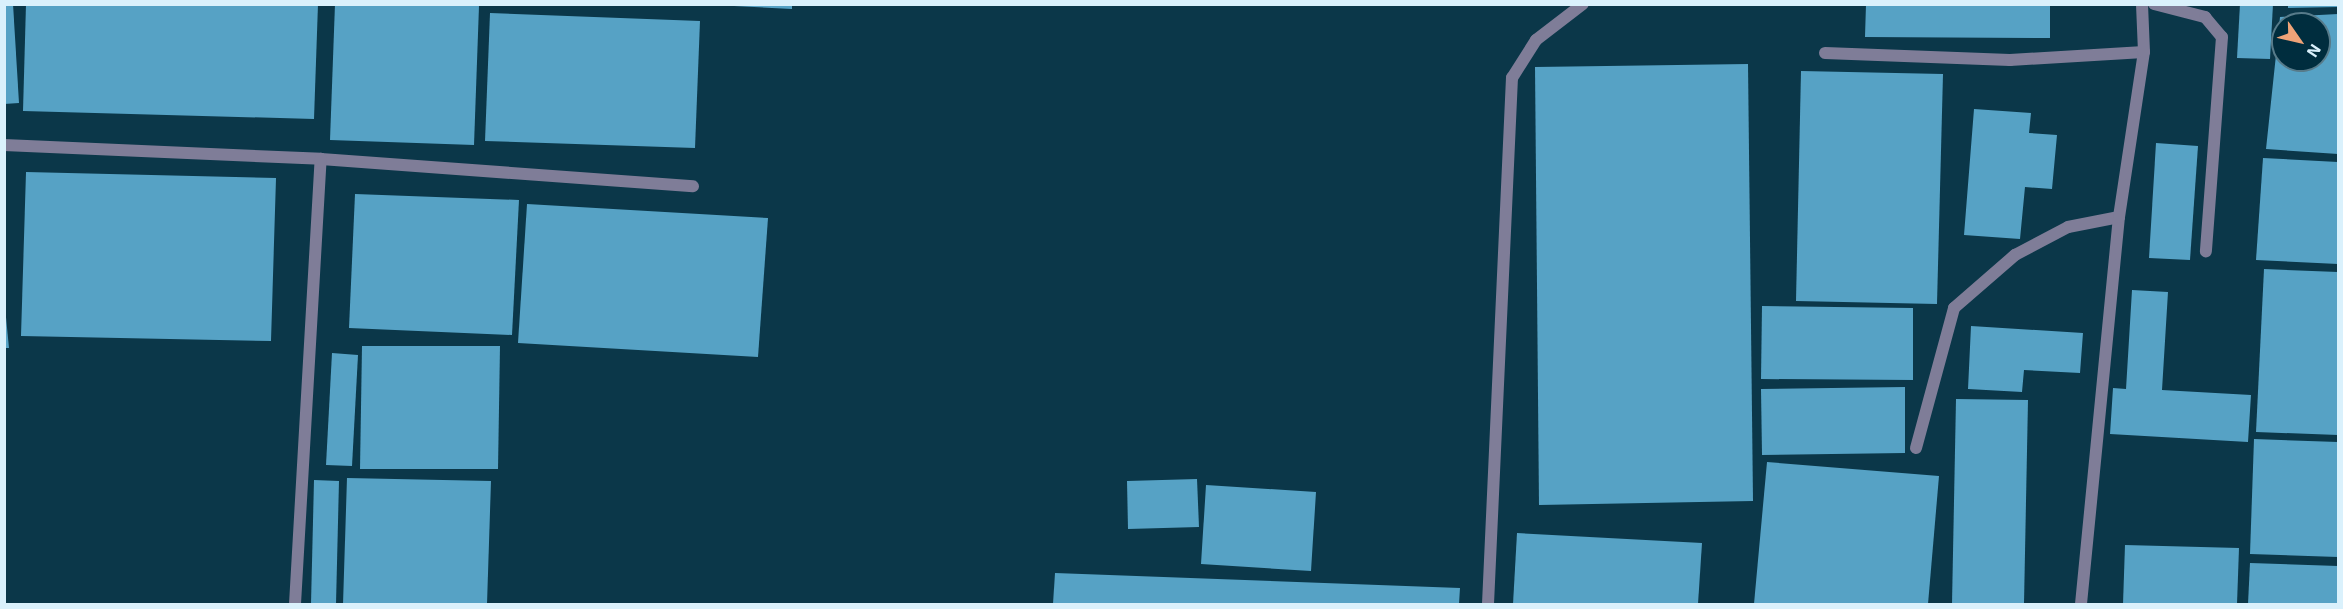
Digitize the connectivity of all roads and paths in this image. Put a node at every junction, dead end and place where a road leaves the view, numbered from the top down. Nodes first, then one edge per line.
1 (1583, 4) edge
2 (2142, 4) edge
3 (2154, 4) edge
4 (2144, 51) junction
5 (1825, 53) dead end
6 (4, 145) edge
7 (321, 159) junction
8 (693, 186) dead end
9 (2119, 216) junction
10 (2206, 251) dead end
11 (1916, 448) dead end
12 (295, 604) edge
13 (1488, 604) edge
14 (2081, 604) edge

1 - 13 lane
2 - 4 lane
3 - 10 lane
4 - 5 lane
4 - 9 lane
6 - 7 lane
7 - 8 lane
7 - 12 lane
9 - 11 lane
9 - 14 lane

